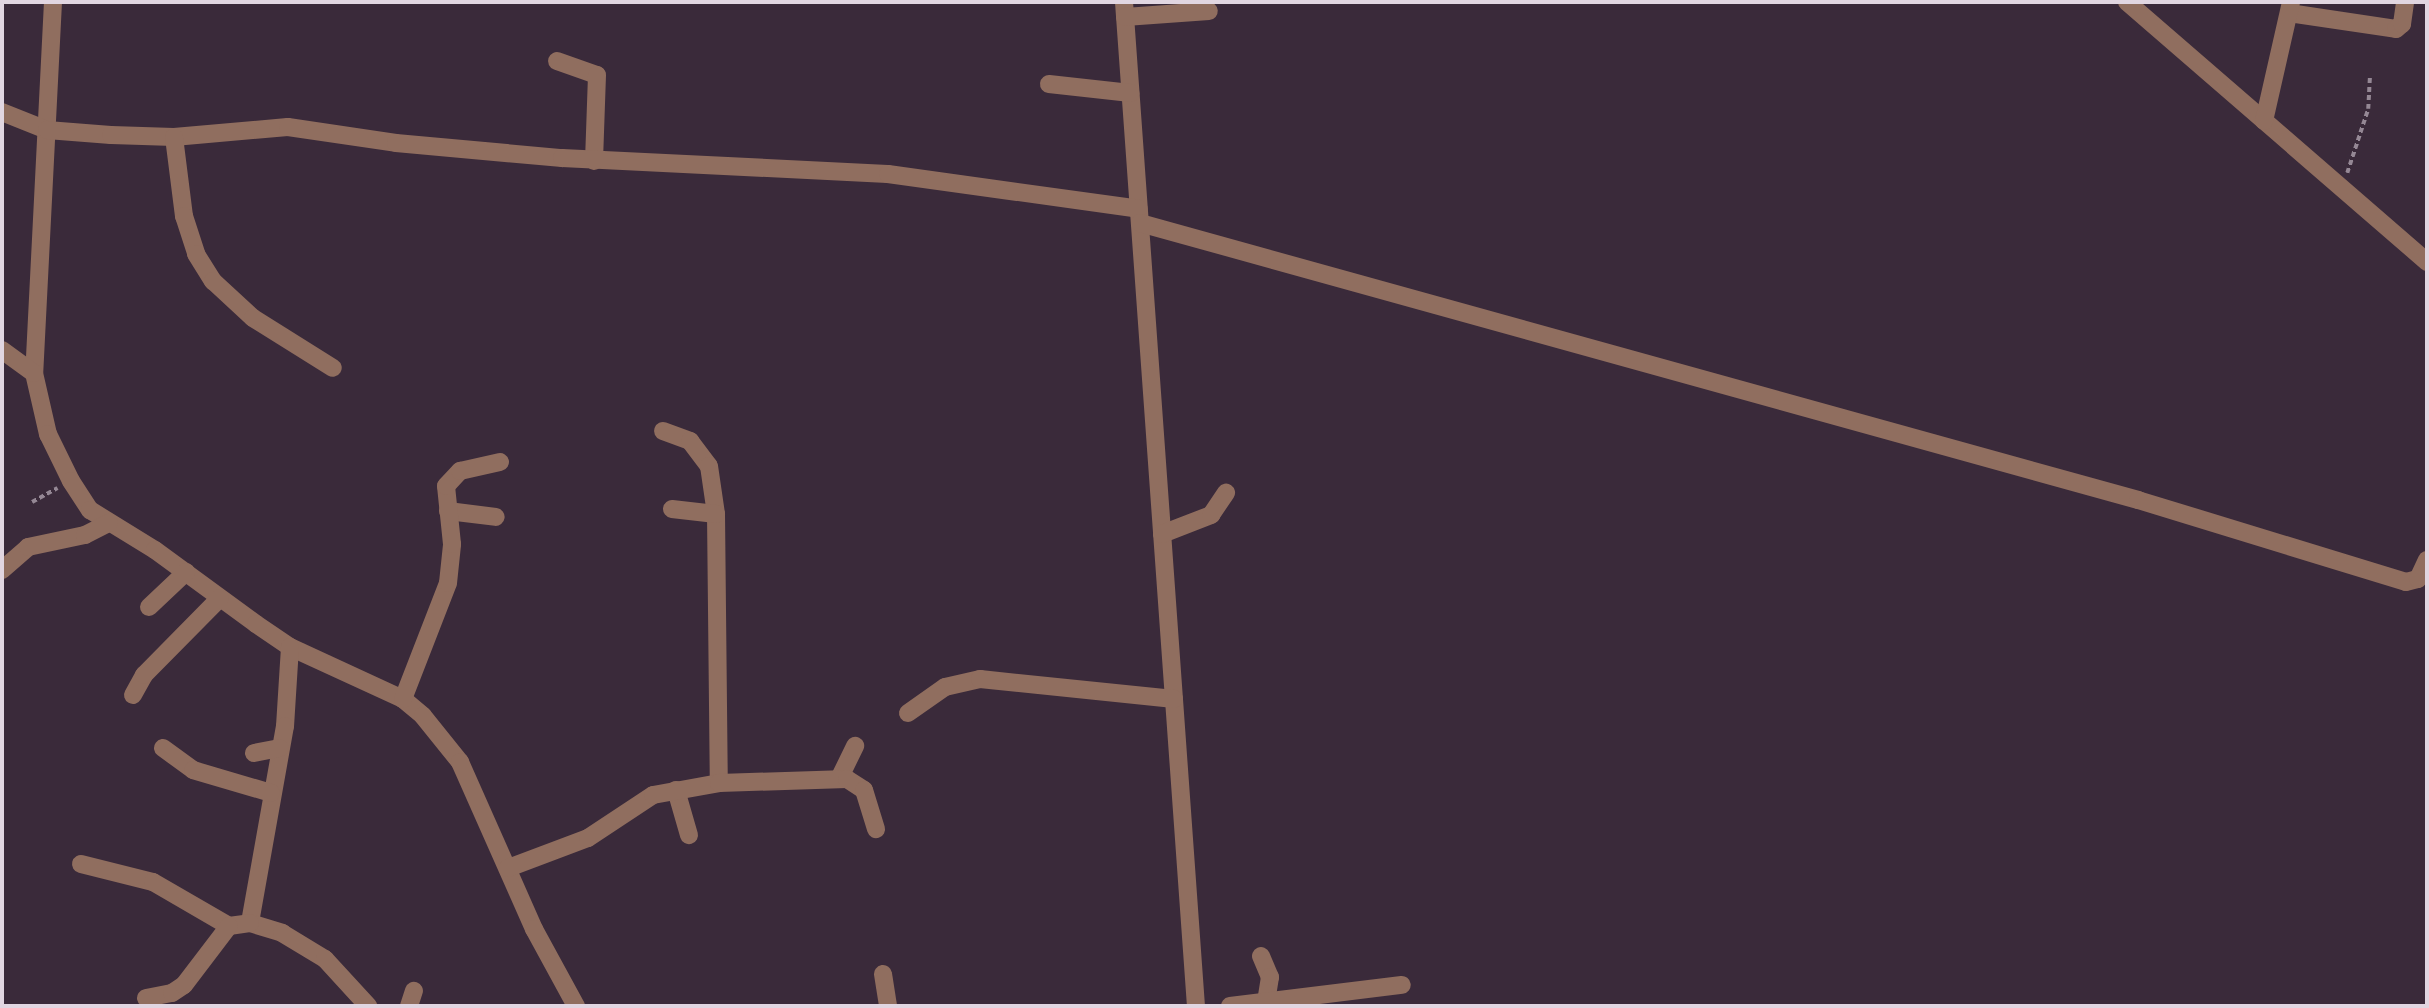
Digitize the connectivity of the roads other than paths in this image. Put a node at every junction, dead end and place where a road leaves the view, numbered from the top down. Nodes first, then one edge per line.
1 (53, 2) edge
2 (2127, 2) edge
3 (2405, 2) edge
4 (2290, 7) edge
5 (1125, 10) edge
6 (1209, 11) dead end
7 (557, 61) dead end
8 (1049, 84) dead end
9 (1130, 93) junction
10 (2, 112) edge
11 (2263, 121) junction
12 (47, 130) junction
13 (174, 137) junction
14 (594, 161) junction
15 (1140, 216) junction
16 (2427, 262) edge
17 (2, 350) edge
18 (333, 368) dead end
19 (34, 373) junction
20 (663, 431) dead end
21 (500, 461) dead end
22 (1226, 493) dead end
23 (672, 509) dead end
24 (448, 511) junction
25 (716, 514) junction
26 (496, 517) dead end
27 (109, 523) junction
28 (1162, 534) junction
29 (2427, 560) edge
30 (2, 570) edge
31 (186, 572) junction
32 (220, 598) junction
33 (149, 607) dead end
34 (290, 647) junction
35 (133, 695) dead end
36 (403, 699) junction
37 (1174, 699) junction
38 (908, 713) dead end
39 (855, 746) dead end
40 (163, 748) dead end
41 (280, 748) junction
42 (254, 753) dead end
43 (839, 779) junction
44 (719, 783) junction
45 (676, 790) junction
46 (271, 793) junction
47 (876, 829) dead end
48 (689, 835) dead end
49 (81, 863) dead end
50 (508, 868) junction
51 (250, 923) junction
52 (229, 926) junction
53 (1261, 956) dead end
54 (883, 974) dead end
55 (1402, 985) dead end
56 (146, 998) dead end
57 (1266, 1002) junction
58 (368, 1006) edge
59 (576, 1006) edge
60 (888, 1006) edge
61 (1196, 1006) edge
62 (1230, 1006) edge

1 - 12 street
2 - 11 street
3 - 4 street
4 - 11 street
5 - 6 street
5 - 9 street
7 - 14 street
8 - 9 street
9 - 15 street
10 - 12 street
11 - 16 street
12 - 13 street
12 - 19 street
13 - 14 street
13 - 18 street
14 - 15 street
15 - 28 street
15 - 29 street
17 - 19 street
19 - 27 street
20 - 25 street
21 - 24 street
22 - 28 street
23 - 25 street
24 - 26 street
24 - 36 street
25 - 44 street
27 - 30 street
27 - 31 street
28 - 37 street
31 - 32 street
31 - 33 street
32 - 34 street
32 - 35 street
34 - 36 street
34 - 41 street
36 - 50 street
37 - 38 street
37 - 61 street
39 - 43 street
40 - 46 street
41 - 42 street
41 - 46 street
43 - 44 street
43 - 47 street
44 - 45 street
45 - 48 street
45 - 50 street
46 - 51 street
49 - 52 street
50 - 59 street
51 - 52 street
51 - 58 street
52 - 56 street
53 - 57 street
54 - 60 street
55 - 57 street
57 - 62 street

